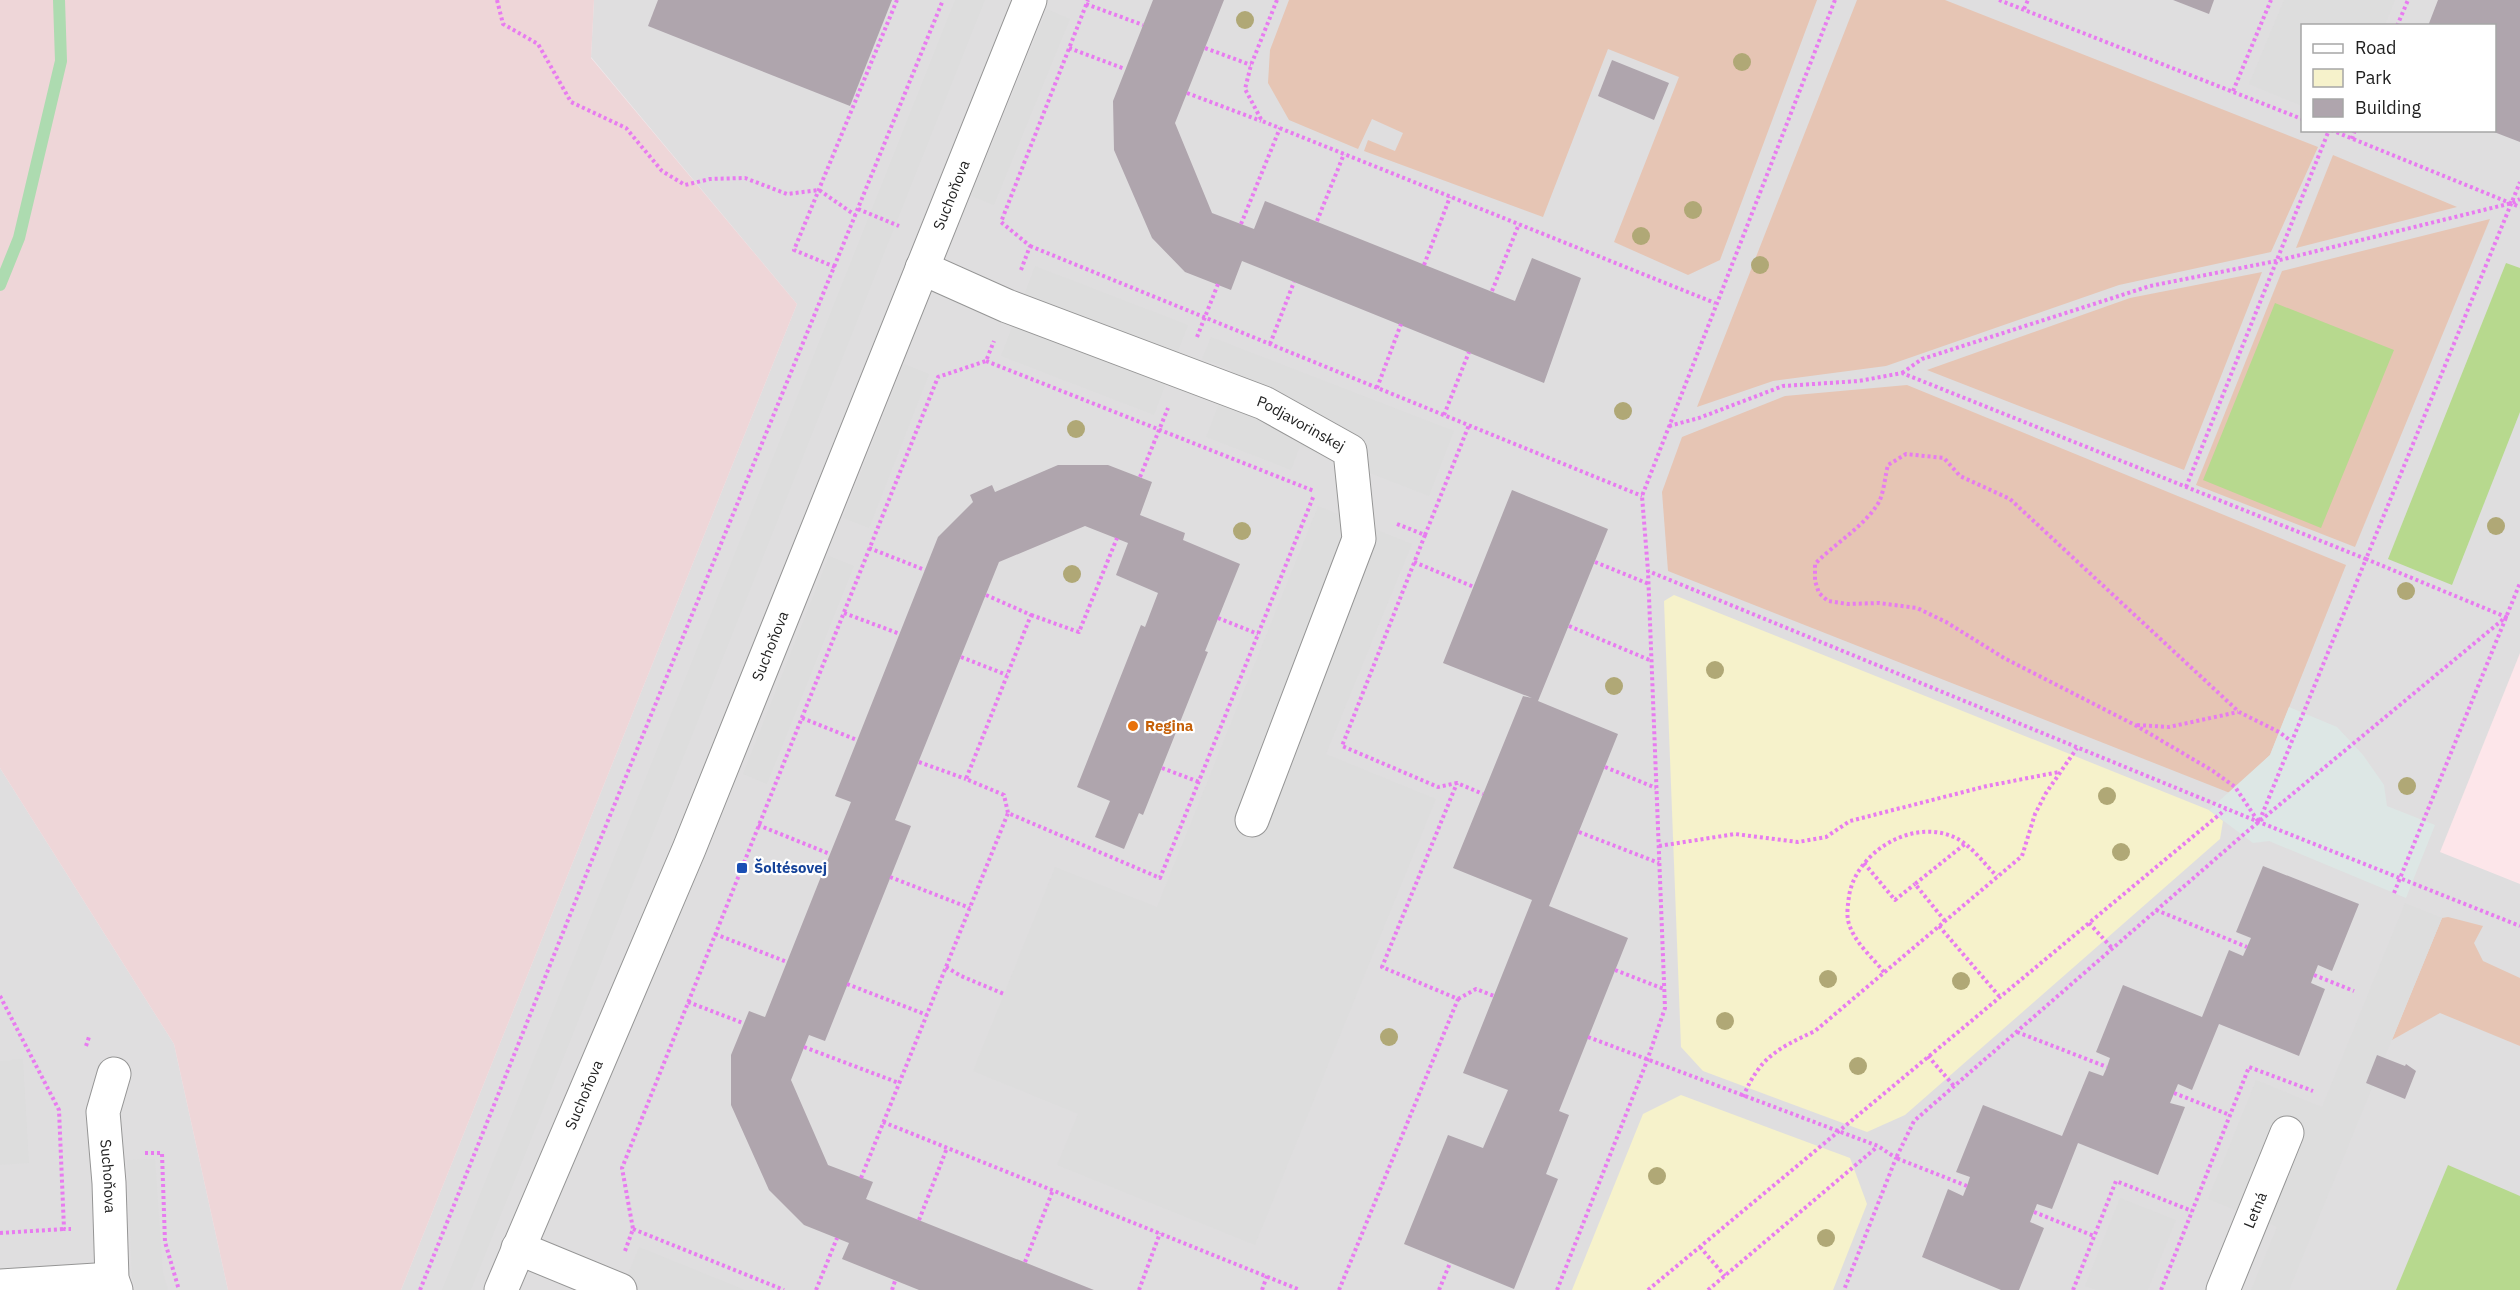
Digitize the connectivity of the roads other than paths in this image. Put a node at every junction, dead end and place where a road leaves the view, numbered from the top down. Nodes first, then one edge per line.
1 (1030, 0) edge
2 (922, 268) junction
3 (1252, 820) dead end
4 (114, 1074) dead end
5 (2287, 1133) dead end
6 (518, 1248) junction
7 (104, 1283) edge
8 (0, 1286) edge
9 (615, 1288) edge
10 (501, 1290) edge
11 (2223, 1290) edge

1 - 2 street, Suchoňova
2 - 3 street, Podjavorinskej
2 - 6 street, Suchoňova
4 - 7 street, Suchoňova
5 - 11 street, Letná
6 - 9 street
6 - 10 street, Suchoňova
7 - 8 street

